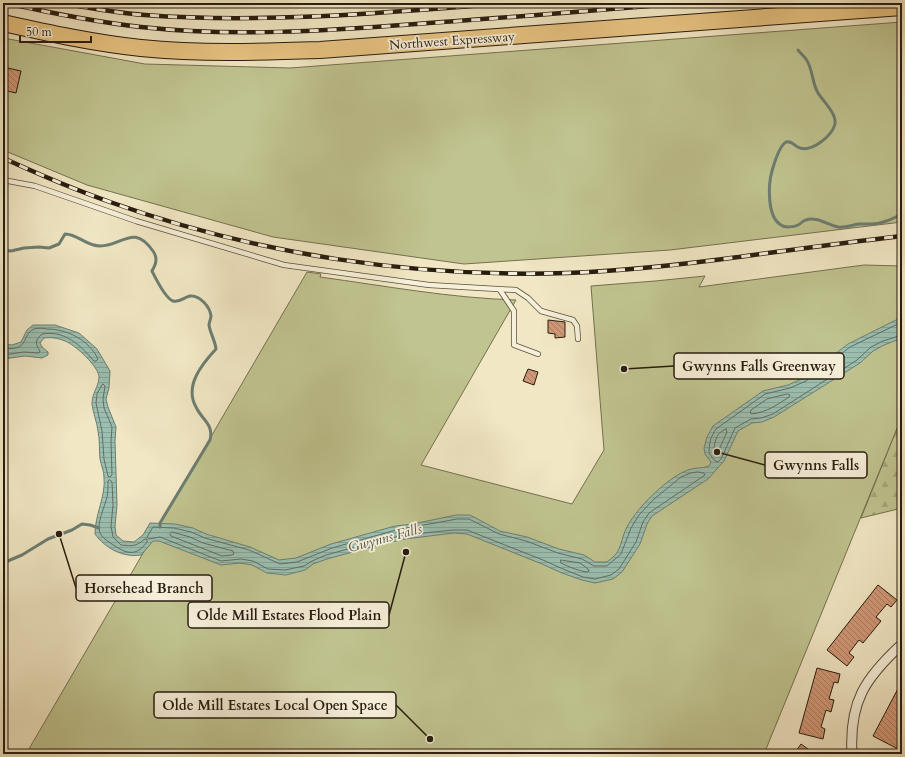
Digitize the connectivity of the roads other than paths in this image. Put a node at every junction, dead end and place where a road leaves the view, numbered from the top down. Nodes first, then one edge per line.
1 (902, 7) edge
2 (3, 23) edge
3 (3, 180) edge
4 (500, 290) junction
5 (578, 339) dead end
6 (538, 354) dead end
7 (902, 644) edge
8 (852, 754) edge

1 - 2 highway, Northwest Expressway
3 - 4 lane
4 - 5 lane
4 - 6 lane
7 - 8 street

